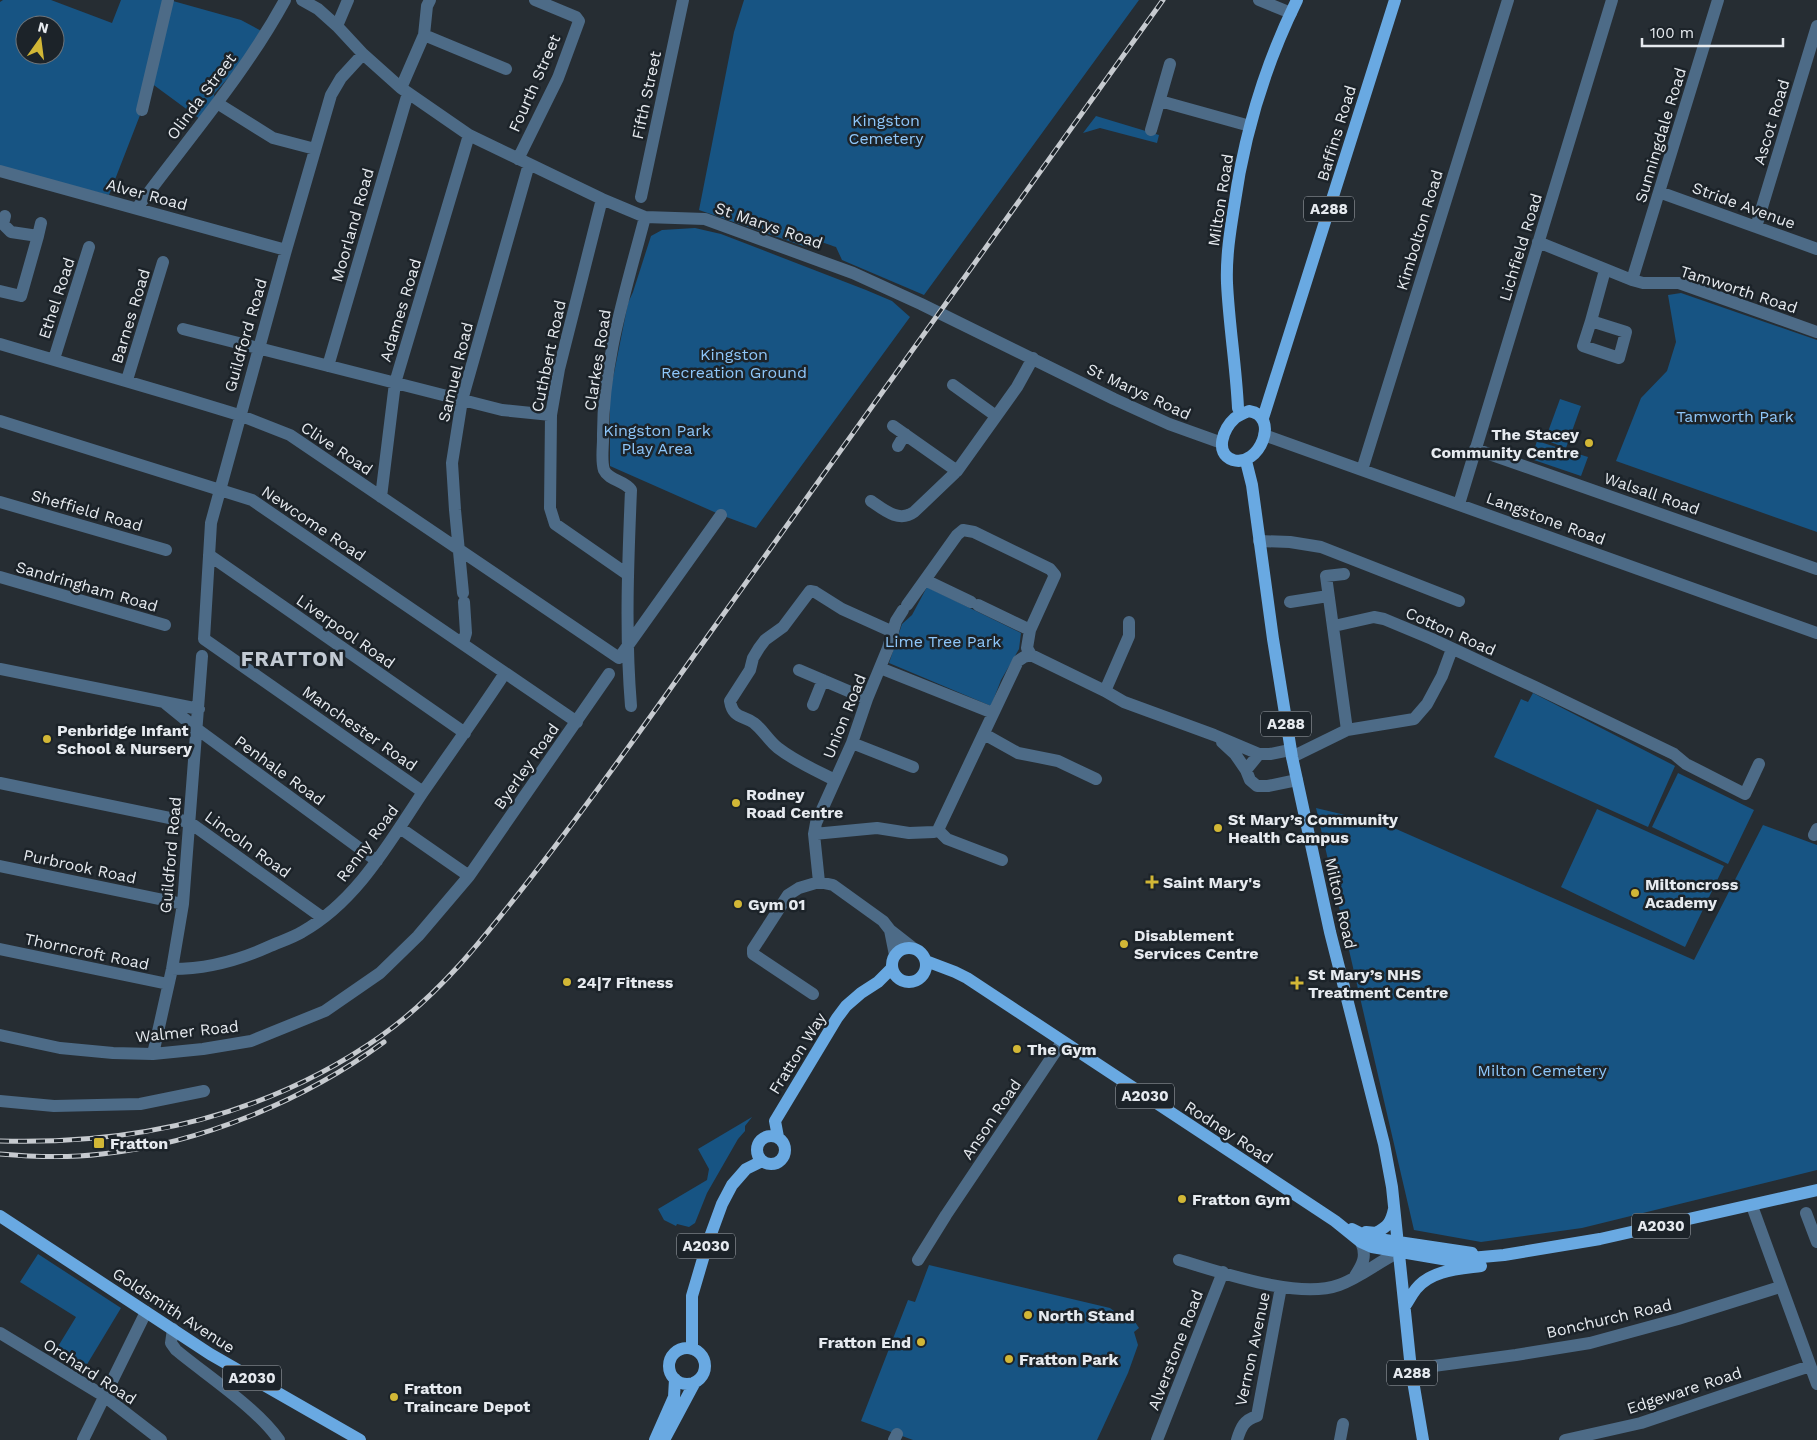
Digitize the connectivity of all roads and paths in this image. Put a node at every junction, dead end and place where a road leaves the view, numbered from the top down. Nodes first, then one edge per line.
1 (168, 0) edge
2 (285, 0) edge
3 (302, 0) edge
4 (348, 0) edge
5 (430, 0) edge
6 (535, 0) edge
7 (683, 0) edge
8 (1259, 0) edge
9 (1297, 0) edge
10 (1395, 0) edge
11 (1508, 0) edge
12 (1612, 0) edge
13 (1718, 0) edge
14 (1291, 13) junction
15 (337, 26) junction
16 (1817, 26) edge
17 (424, 35) junction
18 (363, 54) junction
19 (1170, 64) dead end
20 (506, 69) dead end
21 (405, 91) junction
22 (1160, 101) junction
23 (217, 103) junction
24 (142, 110) dead end
25 (1250, 126) junction
26 (1151, 130) dead end
27 (469, 135) junction
28 (314, 149) junction
29 (523, 161) junction
30 (0, 171) edge
31 (1659, 192) junction
32 (641, 197) dead end
33 (602, 200) junction
34 (137, 208) junction
35 (5, 216) dead end
36 (645, 217) junction
37 (41, 223) dead end
38 (1756, 227) junction
39 (38, 236) junction
40 (1538, 242) junction
41 (89, 247) dead end
42 (1817, 249) edge
43 (286, 250) junction
44 (164, 262) dead end
45 (1605, 270) junction
46 (1632, 280) junction
47 (0, 291) edge
48 (1591, 320) dead end
49 (183, 329) dead end
50 (1817, 332) edge
51 (0, 344) edge
52 (259, 348) junction
53 (1033, 358) junction
54 (54, 359) junction
55 (328, 366) junction
56 (127, 380) junction
57 (396, 383) junction
58 (953, 385) dead end
59 (462, 400) junction
60 (1241, 414) junction
61 (239, 415) junction
62 (551, 416) junction
63 (996, 416) junction
64 (1263, 418) junction
65 (0, 421) edge
66 (893, 426) dead end
67 (905, 434) junction
68 (1264, 435) junction
69 (1222, 443) junction
70 (898, 446) dead end
71 (1475, 449) junction
72 (1246, 461) junction
73 (957, 470) junction
74 (1362, 470) junction
75 (220, 488) junction
76 (381, 497) junction
77 (871, 501) dead end
78 (0, 502) edge
79 (1459, 504) junction
80 (721, 515) dead end
81 (1259, 542) junction
82 (166, 550) dead end
83 (460, 551) junction
84 (209, 555) junction
85 (1817, 569) edge
86 (628, 574) junction
87 (1344, 574) dead end
88 (0, 577) edge
89 (925, 580) junction
90 (1328, 596) junction
91 (1459, 601) dead end
92 (1290, 602) dead end
93 (1129, 622) dead end
94 (165, 625) dead end
95 (1334, 626) junction
96 (1030, 630) junction
97 (893, 632) junction
98 (1817, 632) edge
99 (204, 639) joint
100 (463, 643) junction
101 (627, 647) junction
102 (1452, 649) junction
103 (1031, 655) junction
104 (202, 656) dead end
105 (880, 668) junction
106 (0, 669) edge
107 (799, 670) dead end
108 (505, 673) junction
109 (609, 674) dead end
110 (823, 680) junction
111 (1105, 690) junction
112 (867, 699) junction
113 (165, 703) junction
114 (813, 705) dead end
115 (631, 706) dead end
116 (198, 709) junction
117 (993, 713) junction
118 (577, 722) junction
119 (197, 729) junction
120 (1348, 730) junction
121 (465, 733) junction
122 (984, 734) junction
123 (1214, 735) junction
124 (852, 743) junction
125 (1259, 754) junction
126 (1291, 754) junction
127 (1759, 764) dead end
128 (913, 767) dead end
129 (1246, 770) junction
130 (1096, 779) dead end
131 (835, 780) junction
132 (1297, 780) junction
133 (0, 783) edge
134 (423, 792) junction
135 (189, 822) junction
136 (400, 828) junction
137 (936, 831) junction
138 (814, 834) junction
139 (1002, 860) dead end
140 (377, 861) junction
141 (0, 866) edge
142 (469, 876) junction
143 (819, 882) junction
144 (183, 904) junction
145 (323, 918) junction
146 (890, 930) junction
147 (913, 948) junction
148 (0, 949) edge
149 (895, 955) junction
150 (926, 961) junction
151 (892, 968) junction
152 (172, 969) junction
153 (955, 972) junction
154 (923, 976) junction
155 (905, 982) junction
156 (168, 984) junction
157 (861, 993) junction
158 (812, 994) dead end
159 (0, 1035) edge
160 (1062, 1042) junction
161 (153, 1054) junction
162 (204, 1091) dead end
163 (0, 1101) edge
164 (778, 1137) junction
165 (762, 1161) junction
166 (1817, 1190) edge
167 (1752, 1206) junction
168 (1394, 1208) junction
169 (1806, 1213) dead end
170 (0, 1216) edge
171 (1335, 1221) junction
172 (1361, 1242) junction
173 (1817, 1242) edge
174 (1399, 1247) junction
175 (1504, 1255) junction
176 (918, 1260) dead end
177 (1179, 1260) dead end
178 (1223, 1272) junction
179 (1354, 1279) junction
180 (1281, 1287) junction
181 (1780, 1287) junction
182 (1405, 1306) junction
183 (146, 1312) junction
184 (173, 1330) junction
185 (0, 1333) edge
186 (692, 1349) junction
187 (210, 1354) junction
188 (1810, 1366) junction
189 (1411, 1369) junction
190 (200, 1370) junction
191 (675, 1379) junction
192 (695, 1382) junction
193 (1817, 1384) edge
194 (104, 1396) junction
195 (1344, 1424) dead end
196 (83, 1440) edge
197 (161, 1440) edge
198 (279, 1440) edge
199 (360, 1440) edge
200 (655, 1440) edge
201 (664, 1440) edge
202 (1157, 1440) edge
203 (1237, 1440) edge
204 (1340, 1440) edge
205 (1423, 1440) edge
206 (1566, 1440) edge

1 - 24 street
2 - 23 street, Olinda Street
3 - 15 street, St Marys Road
4 - 15 street
5 - 17 street, Moorland Road
6 - 29 street, Fourth Street
7 - 32 street, Fifth Street
8 - 14 street
9 - 14 main road, Milton Road
10 - 64 main road, Baffins Road / A288
11 - 74 street, Kimbolton Road
12 - 40 street, Lichfield Road
13 - 31 street, Sunningdale Road
14 - 25 main road, Milton Road
15 - 18 street, St Marys Road
16 - 38 street, Ascot Road
17 - 20 street
17 - 21 street, Moorland Road
18 - 21 street, St Marys Road
18 - 28 street, Guildford Road
19 - 22 street
21 - 27 street, St Marys Road
21 - 55 street, Moorland Road
22 - 25 street
22 - 26 street
23 - 28 street
23 - 34 street, Olinda Street
25 - 60 main road, Milton Road
27 - 29 street, St Marys Road
27 - 57 street, Adames Road
28 - 43 street, Guildford Road
29 - 33 street, St Marys Road
29 - 59 street, Samuel Road
30 - 34 street, Alver Road
31 - 38 street, Stride Avenue
31 - 46 street, Sunningdale Road
33 - 36 street, St Marys Road
33 - 62 street, Cuthbert Road
34 - 43 street, Alver Road
35 - 39 street
36 - 53 street, St Marys Road
36 - 86 street, Clarkes Road
37 - 39 street
38 - 42 street, Stride Avenue
39 - 47 street
40 - 45 street, Tamworth Road
40 - 71 street, Lichfield Road
41 - 54 street, Ethel Road
43 - 52 street, Guildford Road
44 - 56 street, Barnes Road
45 - 46 street, Tamworth Road
45 - 48 street
46 - 50 street, Tamworth Road
49 - 52 street
51 - 54 street, Clive Road
52 - 55 street
52 - 61 street, Guildford Road
53 - 63 street
53 - 69 street, St Marys Road
54 - 56 street, Clive Road
55 - 57 street
56 - 61 street, Clive Road
57 - 59 street
57 - 76 street, Adames Road
58 - 63 street
59 - 62 street
59 - 83 street, Samuel Road
60 - 64 main road
60 - 69 main road
61 - 75 street, Guildford Road
61 - 76 street, Clive Road
62 - 86 street, Cuthbert Road
63 - 73 street
64 - 68 main road
65 - 75 street, Newcome Road
66 - 67 street
67 - 70 street
67 - 73 street
68 - 72 main road
68 - 74 street, Langstone Road
69 - 72 main road
71 - 79 street, Lichfield Road
71 - 85 street, Walsall Road
72 - 81 main road, Milton Road / A288
73 - 77 street
74 - 79 street, Langstone Road
75 - 84 street, Guildford Road
75 - 100 street, Newcome Road
76 - 83 street, Clive Road
78 - 82 street, Sheffield Road
79 - 98 street, Langstone Road
80 - 101 street
81 - 91 street
81 - 126 main road, Milton Road / A288
83 - 100 street, Samuel Road
83 - 101 street, Clive Road
84 - 99 street, Guildford Road
84 - 121 street, Liverpool Road
86 - 101 street, Clarkes Road
87 - 90 street
88 - 94 street, Sandringham Road
89 - 96 street
89 - 96 street, Union Road
89 - 97 street, Union Road
90 - 92 street
90 - 95 street
93 - 111 street
95 - 102 street, Cotton Road
95 - 120 street
96 - 103 street, Union Road
97 - 105 street, Union Road
97 - 131 street
99 - 134 street, Manchester Road
100 - 108 street, Newcome Road
101 - 115 street, Clarkes Road
102 - 120 street
102 - 127 street, Cotton Road
103 - 111 street
103 - 117 street
104 - 116 street, Guildford Road
105 - 112 street, Union Road
105 - 117 street
106 - 113 street, Penhale Road
107 - 110 street
108 - 118 street, Newcome Road
108 - 121 street, Renny Road
109 - 118 street, Byerley Road
110 - 112 street
110 - 114 street
111 - 123 street
112 - 124 street, Union Road
113 - 116 street, Penhale Road
113 - 119 street, Penhale Road
116 - 119 street, Guildford Road
117 - 122 street
118 - 142 street, Byerley Road
119 - 135 street, Guildford Road
119 - 140 street, Penhale Road
120 - 126 street
121 - 134 street, Renny Road
122 - 130 street
122 - 137 street
123 - 125 street
123 - 129 street
124 - 128 street
124 - 131 street, Union Road
125 - 126 street
125 - 129 street
126 - 132 main road, Milton Road / A288
129 - 132 street
131 - 138 street, Union Road
132 - 168 main road, Milton Road / A288
133 - 135 street, Lincoln Road
134 - 136 street, Renny Road
135 - 144 street, Guildford Road
135 - 145 street, Lincoln Road
136 - 140 street, Renny Road
136 - 142 street
137 - 138 street
137 - 139 street
138 - 143 street, Union Road
140 - 145 street, Renny Road
141 - 144 street, Purbrook Road
142 - 161 street, Walmer Road
143 - 146 street
143 - 158 street
144 - 152 street, Guildford Road
145 - 152 street, Renny Road
146 - 147 street
146 - 149 street
147 - 149 main road
147 - 150 main road, A2030
148 - 156 street, Thorncroft Road
149 - 151 main road
150 - 153 main road, Rodney Road / A2030
150 - 154 main road
151 - 155 main road
151 - 157 main road, Fratton Way / A2030
152 - 156 street, Guildford Road
153 - 154 main road, A2030
153 - 160 main road, Rodney Road / A2030
154 - 155 main road, A2030
155 - 157 main road, Fratton Way / A2030
156 - 161 street, Guildford Road
157 - 164 main road, Fratton Way / A2030
159 - 161 street, Walmer Road
160 - 171 main road, Rodney Road / A2030
160 - 176 street, Anson Road
162 - 163 street
164 - 165 main road
164 - 165 main road, Fratton Way / A2030
165 - 186 main road, Fratton Way / A2030
166 - 167 main road, A2030
167 - 175 main road, A2030
167 - 181 street
168 - 171 main road, Rodney Road / A2030
168 - 174 main road, Milton Road / A288
169 - 173 street
170 - 183 main road, Goldsmith Avenue / A2030
171 - 172 main road, Rodney Road / A2030
171 - 174 main road, Rodney Road / A2030
172 - 174 main road, Rodney Road / A2030
172 - 179 street
174 - 175 main road, A2030
174 - 179 street, Alverstone Road
174 - 182 main road, Milton Road / A288
175 - 182 main road
177 - 178 street, Alverstone Road
178 - 180 street, Alverstone Road
178 - 202 street, Alverstone Road
179 - 180 street, Alverstone Road
180 - 203 street, Vernon Avenue
181 - 188 street
181 - 189 street, Bonchurch Road
182 - 189 main road, Milton Road / A288
183 - 184 main road, Goldsmith Avenue / A2030
183 - 194 street
184 - 187 main road, Goldsmith Avenue / A2030
184 - 190 street
185 - 194 street, Orchard Road
186 - 191 main road
186 - 192 main road
187 - 190 street
187 - 199 main road, Goldsmith Avenue / A2030
188 - 193 street
188 - 206 street, Edgeware Road
189 - 205 main road, Milton Road / A288
190 - 198 street
191 - 192 main road
191 - 200 main road
192 - 201 main road
194 - 196 street
194 - 197 street, Orchard Road
195 - 204 street

